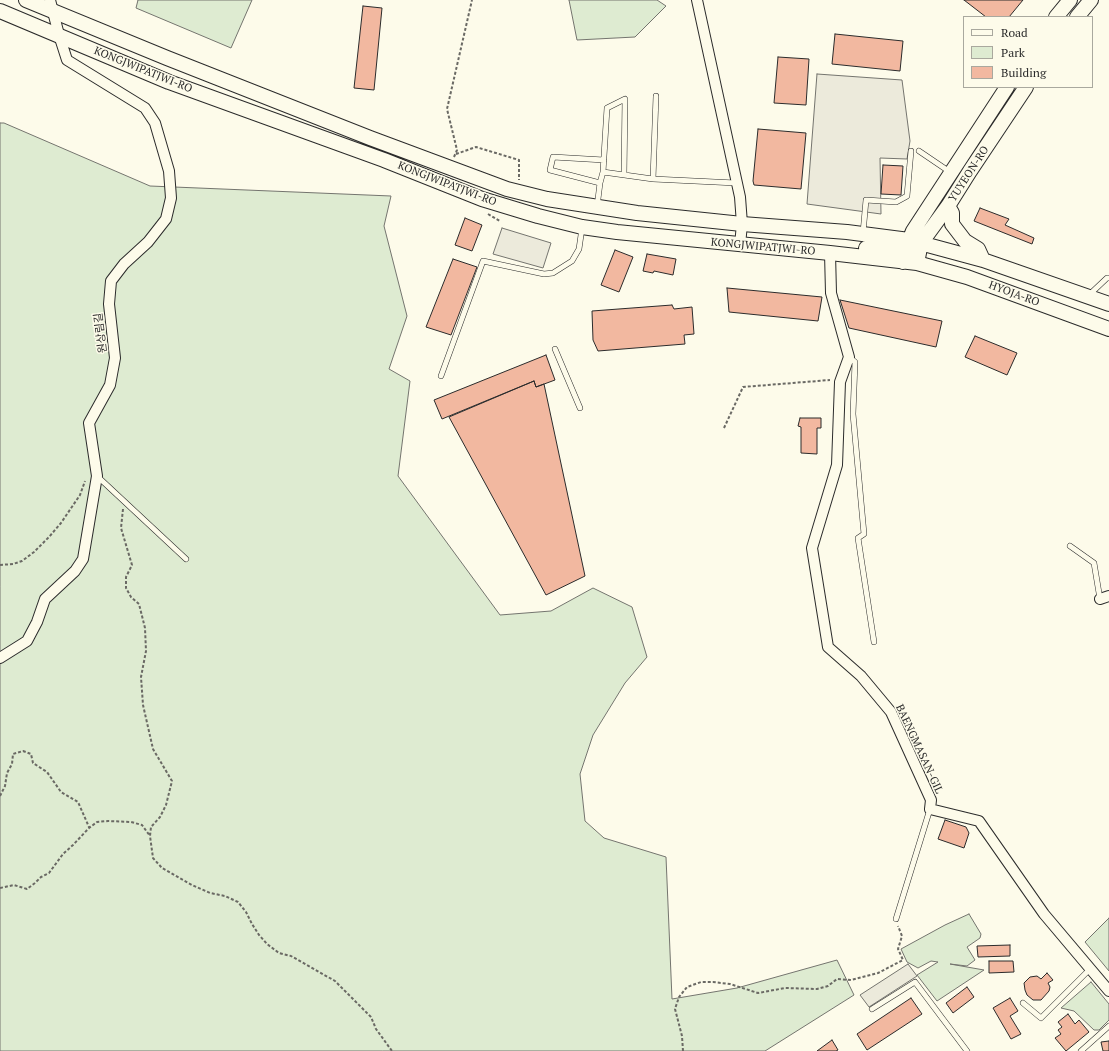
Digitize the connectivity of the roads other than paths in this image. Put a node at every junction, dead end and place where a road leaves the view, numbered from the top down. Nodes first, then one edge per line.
1 (26, 0) edge
2 (698, 0) edge
3 (1070, 0) edge
4 (1091, 0) edge
5 (52, 5) edge
6 (0, 11) edge
7 (1057, 16) edge
8 (1078, 16) edge
9 (59, 35) junction
10 (1006, 88) edge
11 (1025, 88) edge
12 (656, 96) dead end
13 (911, 151) dead end
14 (919, 151) dead end
15 (604, 160) junction
16 (603, 172) junction
17 (951, 173) junction
18 (624, 175) junction
19 (653, 179) junction
20 (600, 183) junction
21 (736, 183) junction
22 (948, 206) junction
23 (597, 208) junction
24 (742, 224) junction
25 (582, 227) junction
26 (863, 234) junction
27 (740, 245) junction
28 (807, 251) junction
29 (911, 252) junction
30 (830, 253) junction
31 (983, 260) junction
32 (1109, 278) edge
33 (1087, 297) junction
34 (1109, 304) edge
35 (1109, 329) edge
36 (555, 349) dead end
37 (849, 356) junction
38 (441, 376) dead end
39 (580, 408) dead end
40 (97, 476) junction
41 (1070, 546) dead end
42 (186, 559) dead end
43 (1105, 597) edge
44 (874, 642) dead end
45 (0, 658) edge
46 (930, 809) junction
47 (896, 919) road end
48 (1090, 969) junction
49 (1109, 991) edge
50 (1023, 1003) dead end
51 (872, 1009) dead end
52 (1109, 1026) edge
53 (967, 1051) edge
54 (1080, 1051) edge

1 - 5 main road, KONGJWIPATJWI-RO
2 - 21 street
3 - 7 main road
4 - 8 main road
5 - 9 street, 원상림길
5 - 23 main road, KONGJWIPATJWI-RO
6 - 9 main road, KONGJWIPATJWI-RO
9 - 25 main road, KONGJWIPATJWI-RO
9 - 40 street, 원상림길
10 - 17 main road, YUYEON-RO
11 - 22 main road, YUYEON-RO
12 - 19 lane
13 - 26 lane
14 - 17 lane
15 - 16 lane
15 - 18 lane
15 - 20 lane
16 - 18 lane
16 - 20 lane
17 - 29 main road, YUYEON-RO
18 - 19 lane
19 - 21 lane
20 - 23 lane
21 - 24 street
22 - 29 main road, YUYEON-RO
22 - 31 main road
23 - 24 main road, KONGJWIPATJWI-RO
24 - 26 main road, KONGJWIPATJWI-RO
24 - 27 street
25 - 27 main road, KONGJWIPATJWI-RO
25 - 38 lane
26 - 29 main road, KONGJWIPATJWI-RO
27 - 28 main road, KONGJWIPATJWI-RO
28 - 29 main road
28 - 30 main road, KONGJWIPATJWI-RO
29 - 30 main road, KONGJWIPATJWI-RO
29 - 31 main road, HYOJA-RO
29 - 35 main road, HYOJA-RO
30 - 37 street
31 - 33 main road, HYOJA-RO
32 - 33 lane
33 - 34 main road, HYOJA-RO
36 - 39 lane
37 - 44 lane
37 - 46 street, BAENGMASAN-GIL
40 - 42 lane
40 - 45 street, 원상림길
41 - 43 lane
46 - 47 lane
46 - 48 street, BAENGMASAN-GIL
48 - 49 street, BAENGMASAN-GIL
48 - 50 lane
51 - 53 lane
52 - 54 lane

